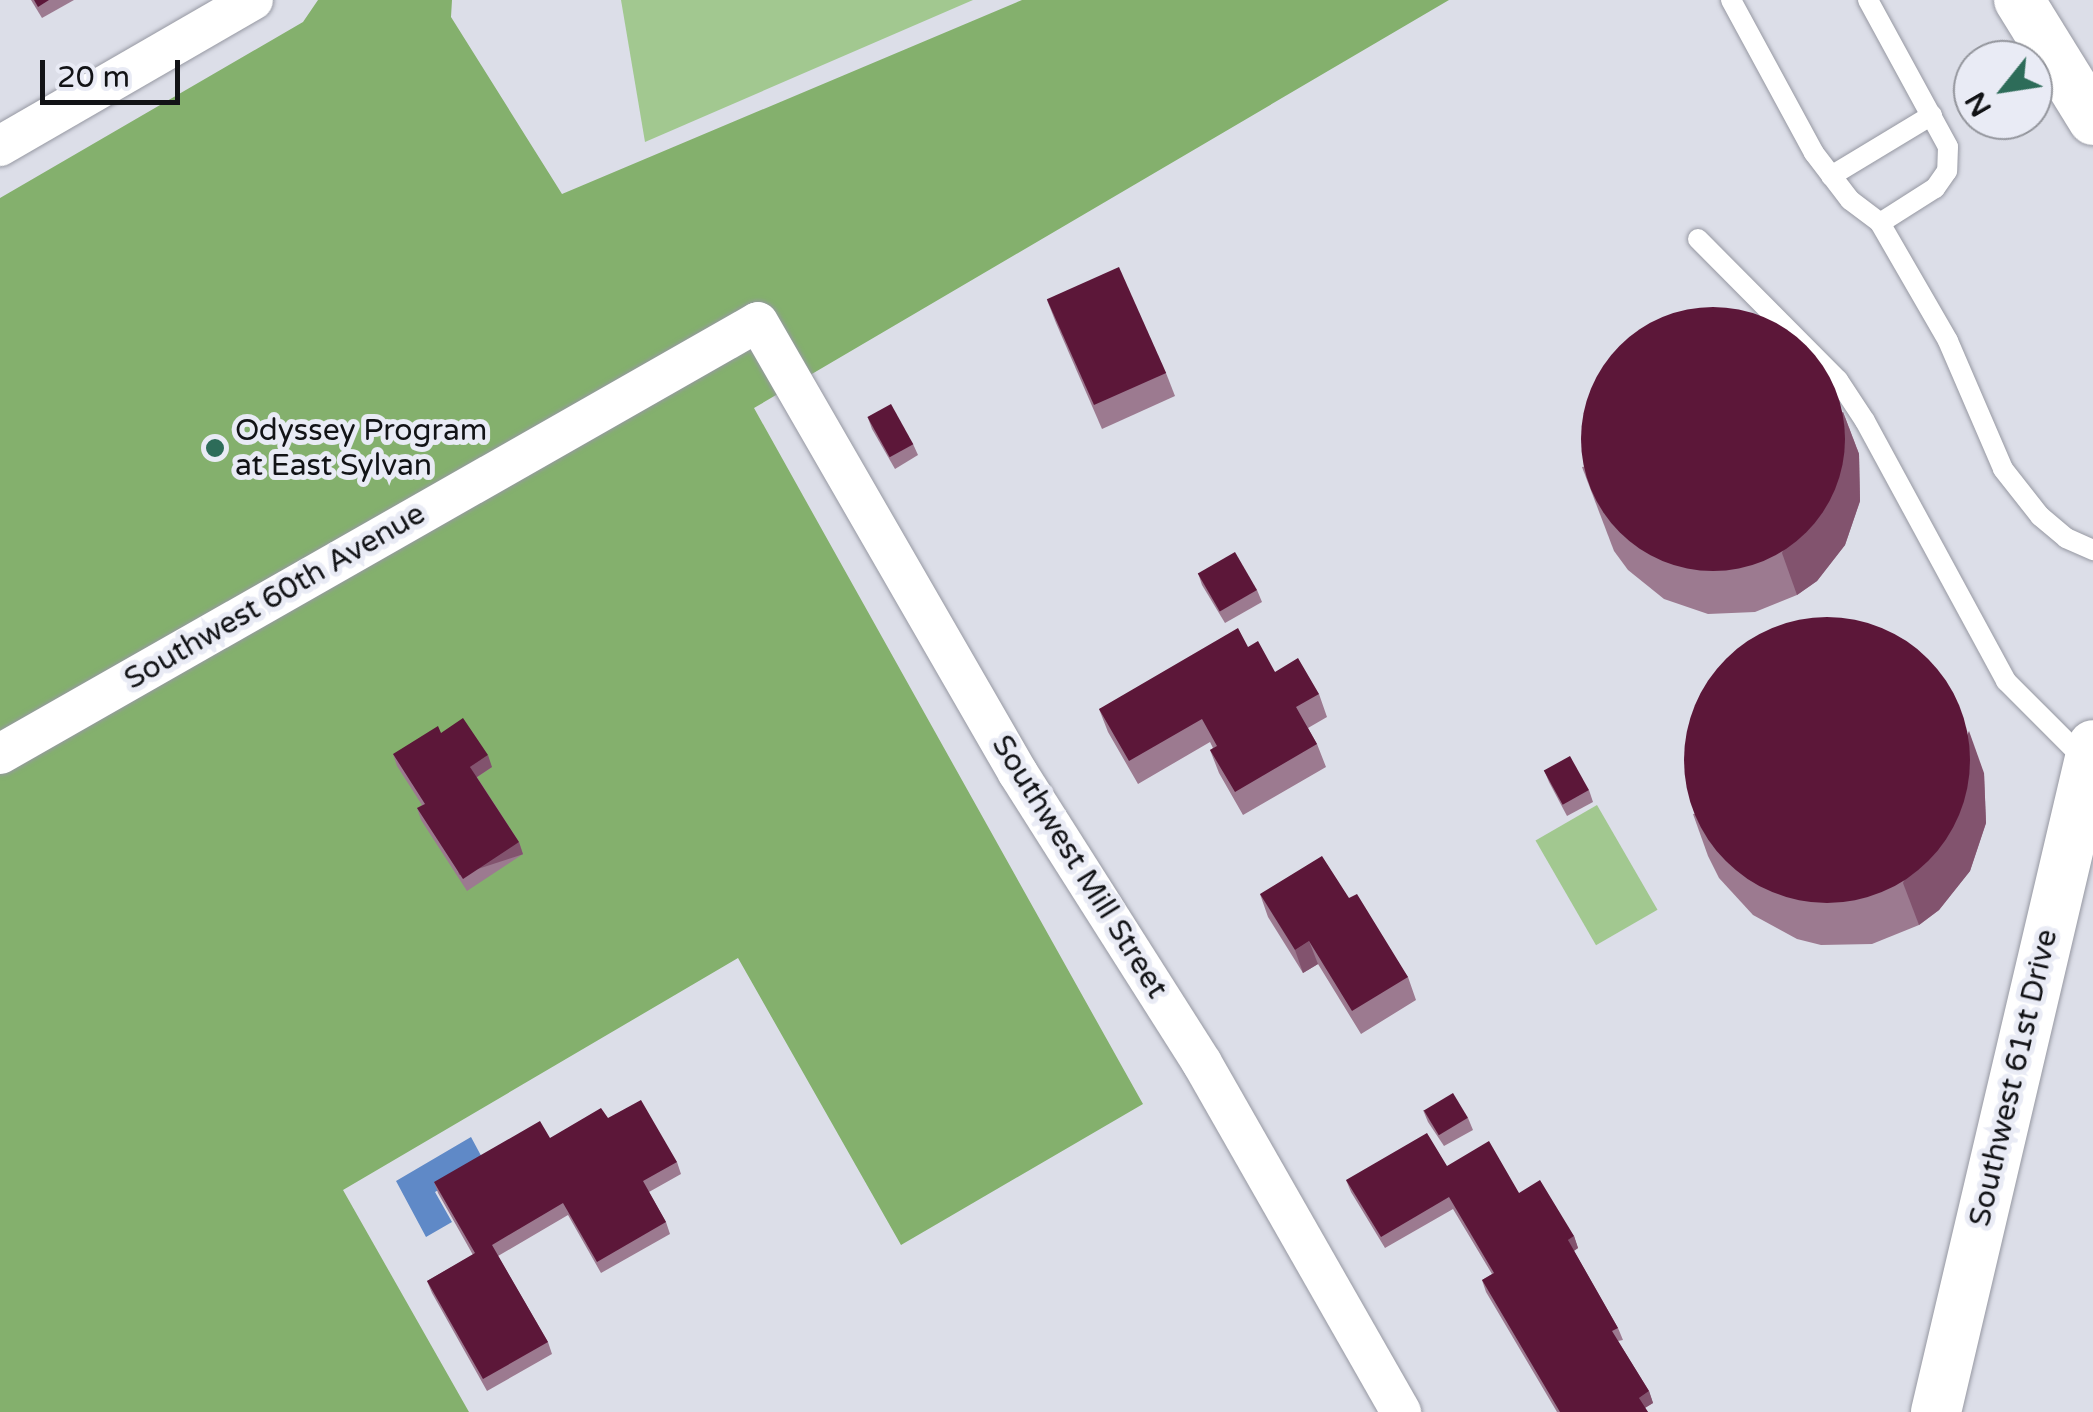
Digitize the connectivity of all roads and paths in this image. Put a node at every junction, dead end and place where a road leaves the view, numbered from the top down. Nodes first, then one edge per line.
1 (253, 0) edge
2 (1732, 0) edge
3 (1868, 0) edge
4 (2018, 0) edge
5 (1932, 116) junction
6 (2093, 120) edge
7 (0, 146) edge
8 (1831, 176) junction
9 (1880, 224) junction
10 (1698, 239) dead end
11 (758, 322) joint
12 (2093, 550) edge
13 (0, 754) edge
14 (2091, 754) edge
15 (1401, 1412) edge
16 (1936, 1412) edge

1 - 7 street
2 - 8 lane
3 - 5 lane
4 - 6 street
5 - 8 lane
5 - 9 lane
8 - 9 lane
9 - 12 lane
10 - 14 lane
11 - 13 street, Southwest 60th Avenue
11 - 15 street, Southwest Mill Street
14 - 16 street, Southwest 61st Drive

